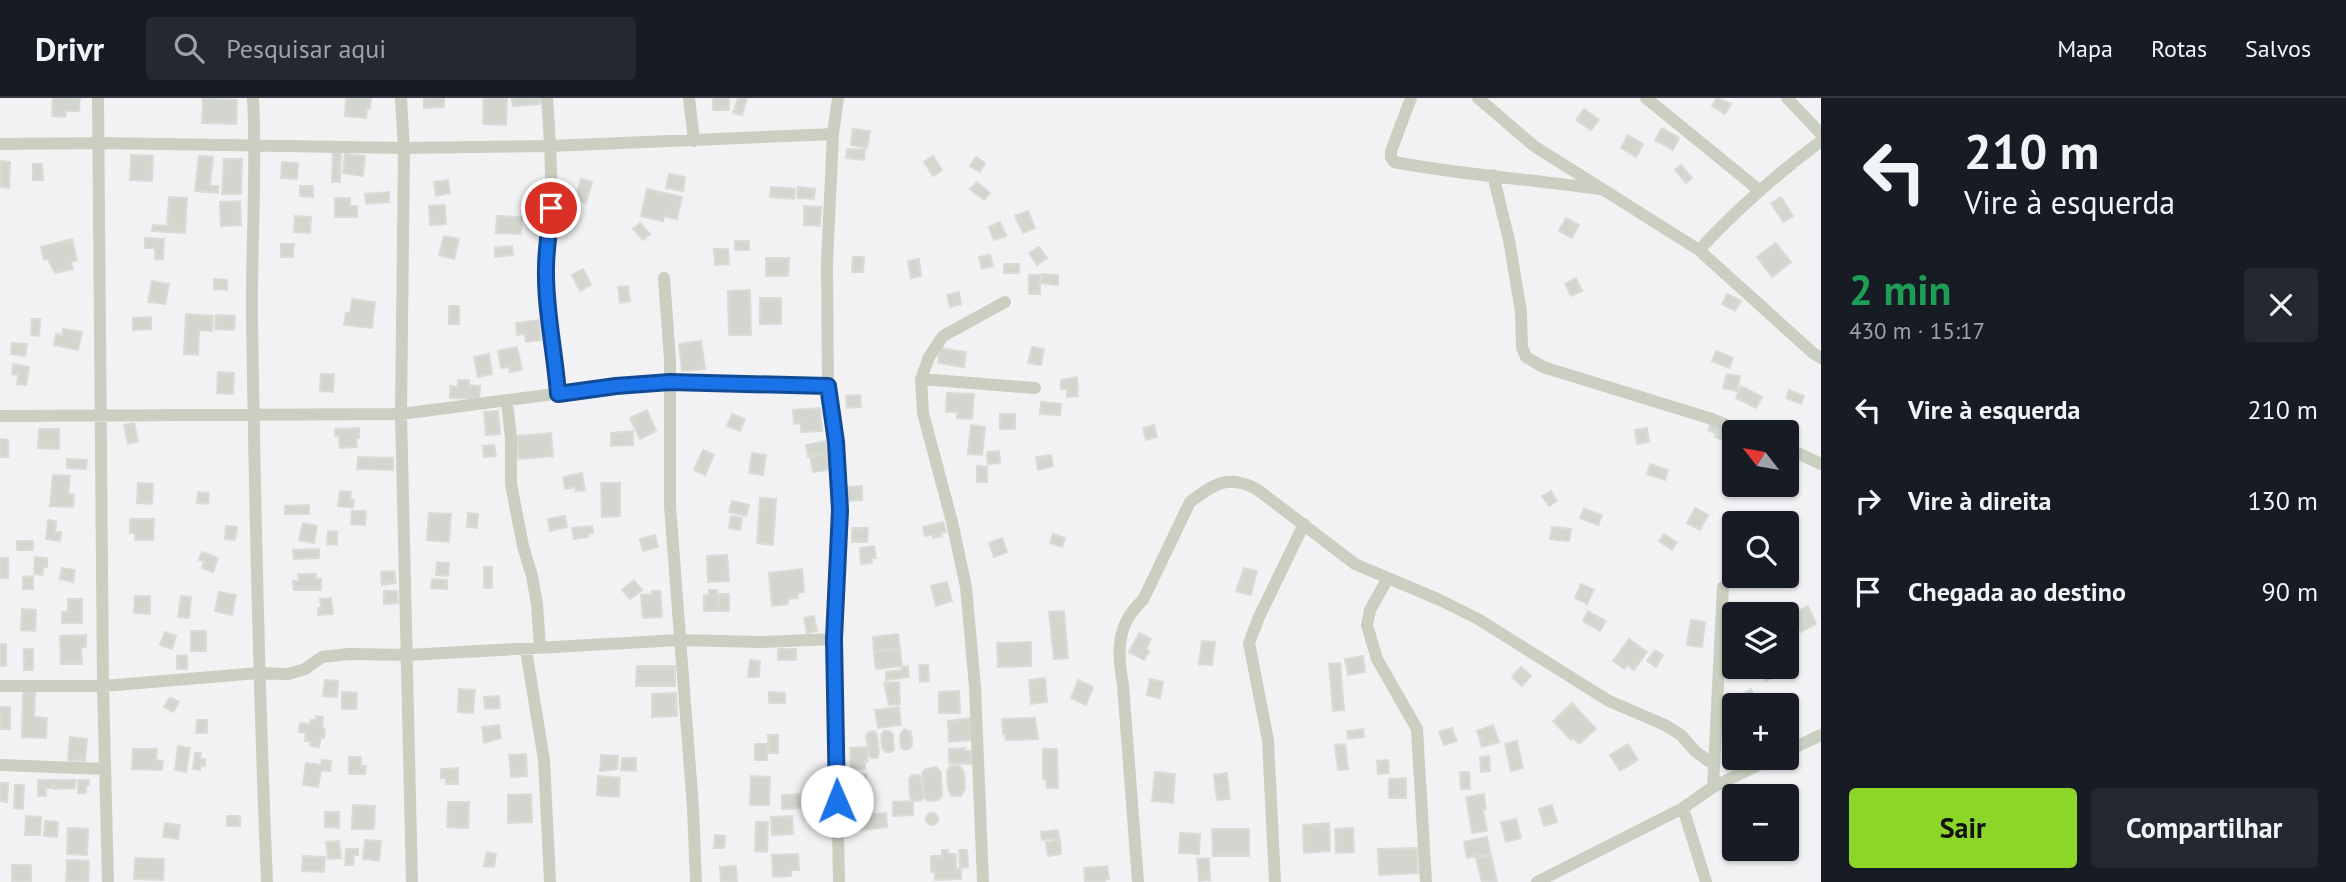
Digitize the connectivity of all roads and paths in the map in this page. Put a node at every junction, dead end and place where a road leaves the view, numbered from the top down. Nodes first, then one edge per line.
1 (98, 98) edge
2 (253, 98) edge
3 (401, 98) edge
4 (547, 98) edge
5 (689, 98) edge
6 (838, 98) edge
7 (1411, 98) edge
8 (1478, 98) edge
9 (1646, 98) edge
10 (1787, 98) edge
11 (833, 134) junction
12 (1821, 134) edge
13 (694, 141) junction
14 (1821, 142) edge
15 (99, 143) junction
16 (0, 144) edge
17 (255, 145) junction
18 (551, 146) junction
19 (404, 148) junction
20 (1493, 175) junction
21 (1759, 190) junction
22 (1608, 191) junction
23 (1699, 250) junction
24 (663, 278) dead end
25 (1005, 302) dead end
26 (1821, 358) edge
27 (921, 379) junction
28 (670, 382) junction
29 (828, 386) junction
30 (1035, 388) dead end
31 (558, 394) junction
32 (507, 402) junction
33 (401, 414) junction
34 (0, 416) edge
35 (254, 416) junction
36 (102, 418) junction
37 (1722, 423) edge
38 (1799, 454) edge
39 (1821, 464) edge
40 (1304, 524) junction
41 (1388, 578) junction
42 (1723, 588) edge
43 (834, 639) junction
44 (680, 640) junction
45 (540, 648) junction
46 (526, 650) junction
47 (408, 655) junction
48 (258, 673) junction
49 (0, 686) edge
50 (103, 686) junction
51 (1821, 735) edge
52 (1799, 745) edge
53 (0, 765) edge
54 (1714, 765) junction
55 (105, 769) junction
56 (1748, 770) edge
57 (1713, 787) junction
58 (1683, 808) junction
59 (107, 882) edge
60 (267, 882) edge
61 (412, 882) edge
62 (550, 882) edge
63 (696, 882) edge
64 (839, 882) edge
65 (983, 882) edge
66 (1138, 882) edge
67 (1275, 882) edge
68 (1426, 882) edge
69 (1537, 882) edge
70 (1706, 882) edge

1 - 15 street
2 - 17 street
3 - 19 street
4 - 18 street
5 - 13 street
6 - 11 street
7 - 20 street
8 - 22 street
9 - 21 street
10 - 12 street
11 - 13 street
11 - 29 street
13 - 18 street
14 - 21 street
15 - 16 street
15 - 17 street
15 - 36 street
17 - 19 street
17 - 35 street
18 - 19 street
18 - 31 street
19 - 33 street
20 - 22 street
20 - 37 street
21 - 23 street
22 - 23 street
23 - 26 street
24 - 28 street
25 - 27 street
27 - 30 street
27 - 65 street
28 - 29 street
28 - 31 street
28 - 44 street
29 - 43 street
31 - 32 street
32 - 33 street
32 - 45 street
33 - 35 street
33 - 47 street
34 - 36 street
35 - 36 street
35 - 48 street
36 - 50 street
38 - 39 street
40 - 41 street
40 - 66 street
40 - 67 street
41 - 54 street
41 - 68 street
42 - 54 street
43 - 44 street
43 - 64 street
44 - 45 street
44 - 63 street
45 - 46 street
46 - 47 street
46 - 62 street
47 - 48 street
47 - 61 street
48 - 50 street
48 - 60 street
49 - 50 street
50 - 55 street
51 - 52 street
53 - 55 street
54 - 57 street
55 - 59 street
56 - 57 street
57 - 58 street
58 - 69 street
58 - 70 street

